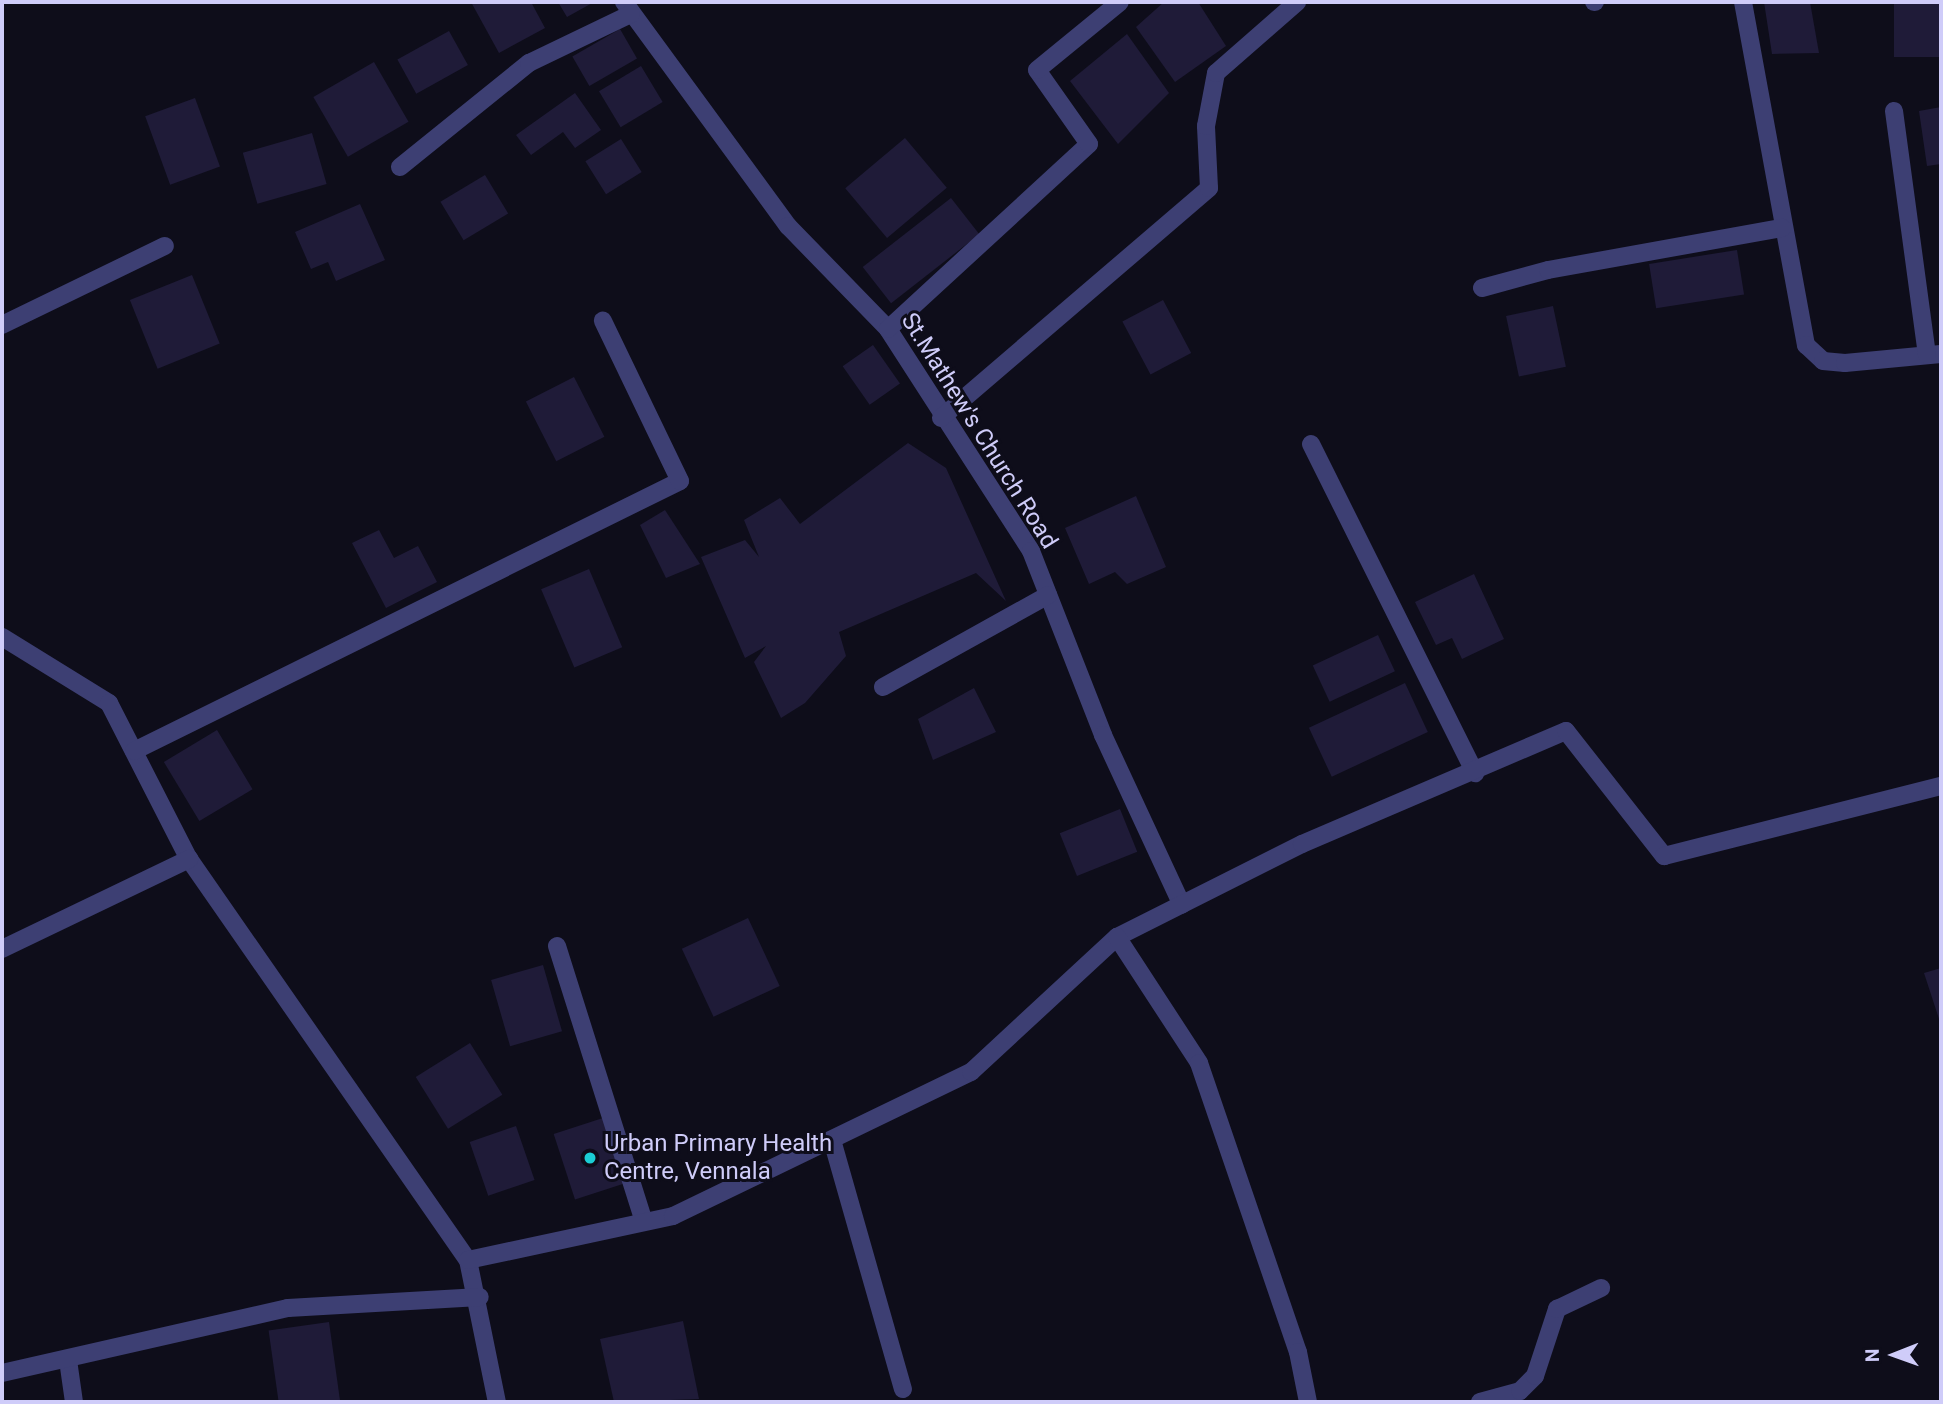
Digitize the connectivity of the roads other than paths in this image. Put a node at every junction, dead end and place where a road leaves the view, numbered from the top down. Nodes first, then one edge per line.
1 (1120, 2) edge
2 (1297, 2) edge
3 (1743, 2) edge
4 (628, 8) edge
5 (1894, 111) dead end
6 (400, 167) dead end
7 (1782, 228) junction
8 (165, 246) dead end
9 (1482, 288) dead end
10 (603, 321) dead end
11 (2, 325) edge
12 (888, 329) junction
13 (1934, 355) edge
14 (941, 418) junction
15 (1311, 444) dead end
16 (1048, 596) junction
17 (2, 637) edge
18 (883, 687) dead end
19 (134, 751) junction
20 (1475, 773) junction
21 (1941, 786) edge
22 (189, 859) junction
23 (1182, 905) junction
24 (1117, 937) junction
25 (557, 946) dead end
26 (2, 949) edge
27 (832, 1140) junction
28 (644, 1222) junction
29 (468, 1260) junction
30 (1601, 1288) dead end
31 (480, 1297) junction
32 (68, 1360) junction
33 (2, 1373) edge
34 (903, 1389) dead end
35 (74, 1402) edge
36 (497, 1402) edge
37 (1308, 1402) edge
38 (1480, 1402) edge

1 - 12 street
2 - 14 street
3 - 7 street
4 - 6 street
4 - 12 street, St.Mathew's Church Road
5 - 13 street
7 - 9 street
7 - 13 street
8 - 11 street
10 - 19 street
12 - 14 street, St.Mathew's Church Road
14 - 16 street, St.Mathew's Church Road
15 - 20 street
16 - 18 street
16 - 23 street, St.Mathew's Church Road
17 - 19 street
19 - 22 street
20 - 21 street
20 - 23 street
22 - 26 street
22 - 29 street
23 - 24 street
24 - 27 street
24 - 37 street
25 - 28 street
27 - 28 street
27 - 34 street
28 - 29 street
29 - 31 street
30 - 38 street
31 - 32 street
31 - 36 street
32 - 33 street
32 - 35 street

